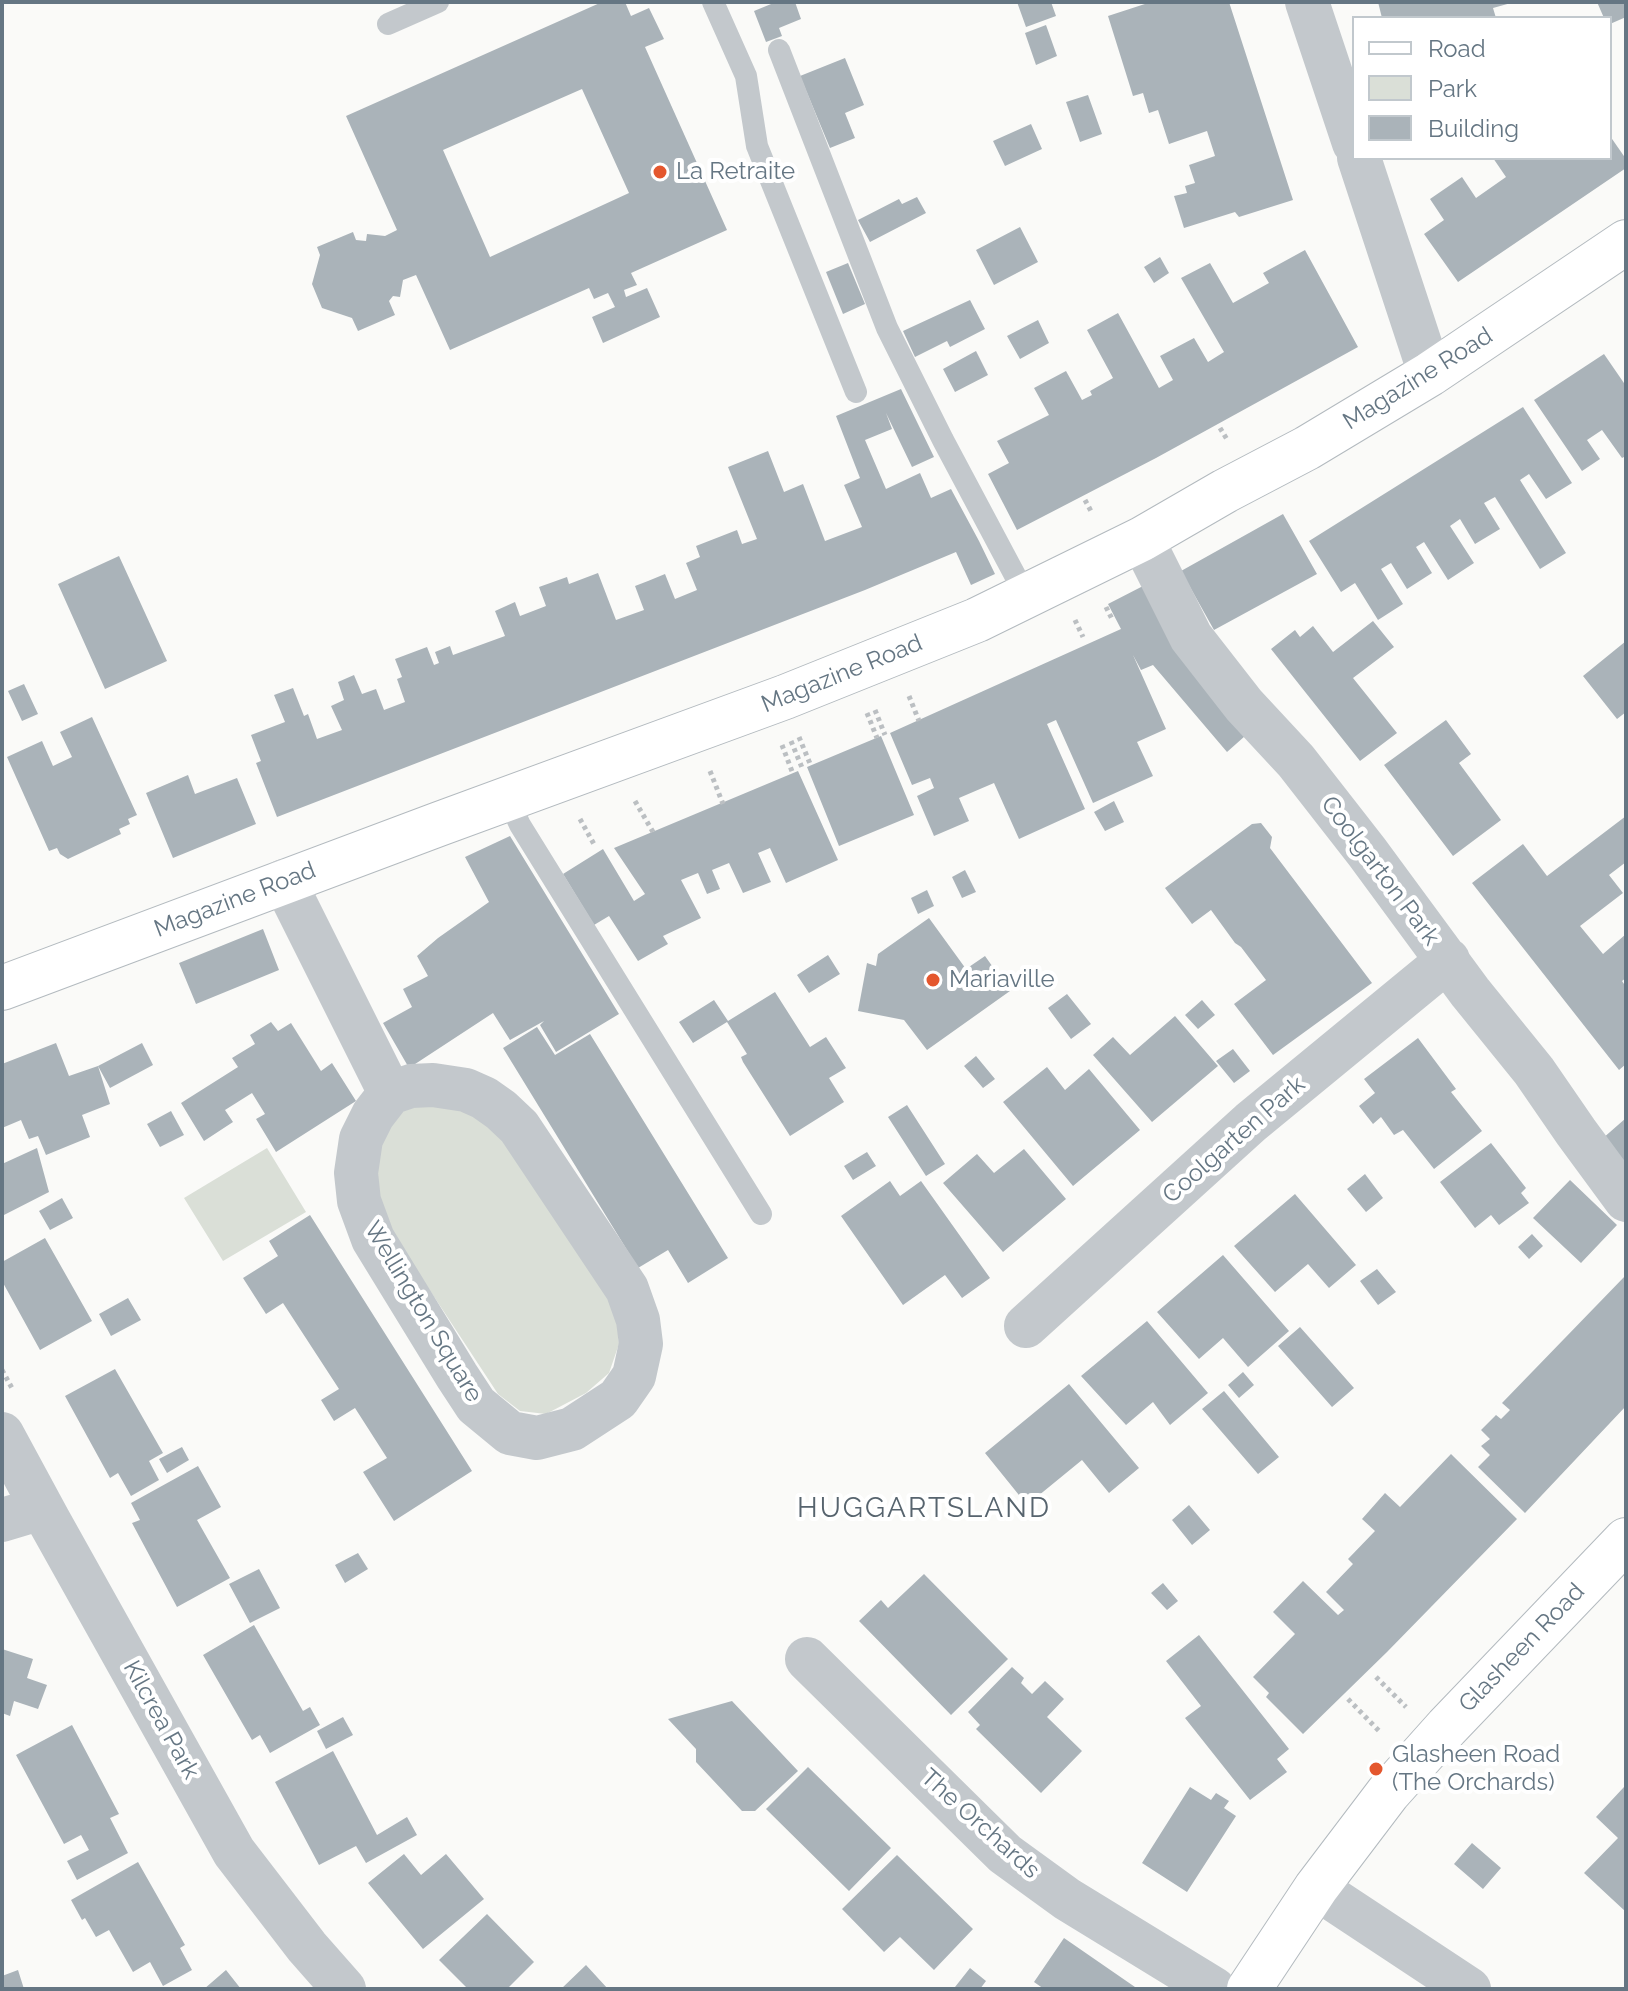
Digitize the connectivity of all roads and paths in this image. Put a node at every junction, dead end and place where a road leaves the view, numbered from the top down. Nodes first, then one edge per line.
1 (438, 2) edge
2 (713, 2) edge
3 (1307, 2) edge
4 (388, 24) dead end
5 (779, 50) dead end
6 (1352, 137) edge
7 (1360, 160) edge
8 (1626, 242) edge
9 (1430, 374) junction
10 (856, 392) dead end
11 (1142, 539) junction
12 (1026, 596) junction
13 (908, 694) dead end
14 (874, 708) dead end
15 (866, 711) dead end
16 (919, 721) dead end
17 (885, 735) dead end
18 (799, 737) dead end
19 (877, 738) dead end
20 (780, 740) dead end
21 (791, 740) dead end
22 (811, 766) dead end
23 (709, 768) dead end
24 (803, 770) dead end
25 (793, 774) dead end
26 (633, 797) dead end
27 (508, 799) junction
28 (723, 804) dead end
29 (580, 818) dead end
30 (653, 832) dead end
31 (595, 846) dead end
32 (284, 881) junction
33 (1448, 960) junction
34 (2, 988) edge
35 (390, 1093) junction
36 (1626, 1200) edge
37 (761, 1214) dead end
38 (1026, 1326) dead end
39 (2, 1434) edge
40 (22, 1514) edge
41 (1626, 1540) edge
42 (807, 1659) dead end
43 (1376, 1677) dead end
44 (1348, 1699) dead end
45 (1413, 1714) dead end
46 (1388, 1740) dead end
47 (1316, 1888) junction
48 (344, 1989) edge
49 (1214, 1989) edge
50 (1249, 1989) edge
51 (1469, 1989) edge

1 - 4 lane
2 - 10 lane
3 - 6 street
5 - 12 lane
7 - 9 street
8 - 9 main road, Magazine Road
9 - 11 main road, Magazine Road
11 - 12 main road, Magazine Road
11 - 33 street, Coolgarton Park
12 - 27 main road, Magazine Road
13 - 16 path
14 - 17 path
15 - 19 path
18 - 22 path
20 - 25 path
21 - 24 path
23 - 28 path
26 - 30 path
27 - 32 main road, Magazine Road
27 - 37 lane
29 - 31 path
32 - 34 main road, Magazine Road
32 - 35 street
33 - 36 street, Coolgarton Park
33 - 38 street, Coolgarten Park
35 - 35 street, Wellington Square
39 - 40 street, Kilcrea Park
40 - 48 street, Kilcrea Park
41 - 47 main road, Glasheen Road
42 - 49 street, The Orchards
43 - 45 path
44 - 46 path
47 - 50 main road, Glasheen Road
47 - 51 street

